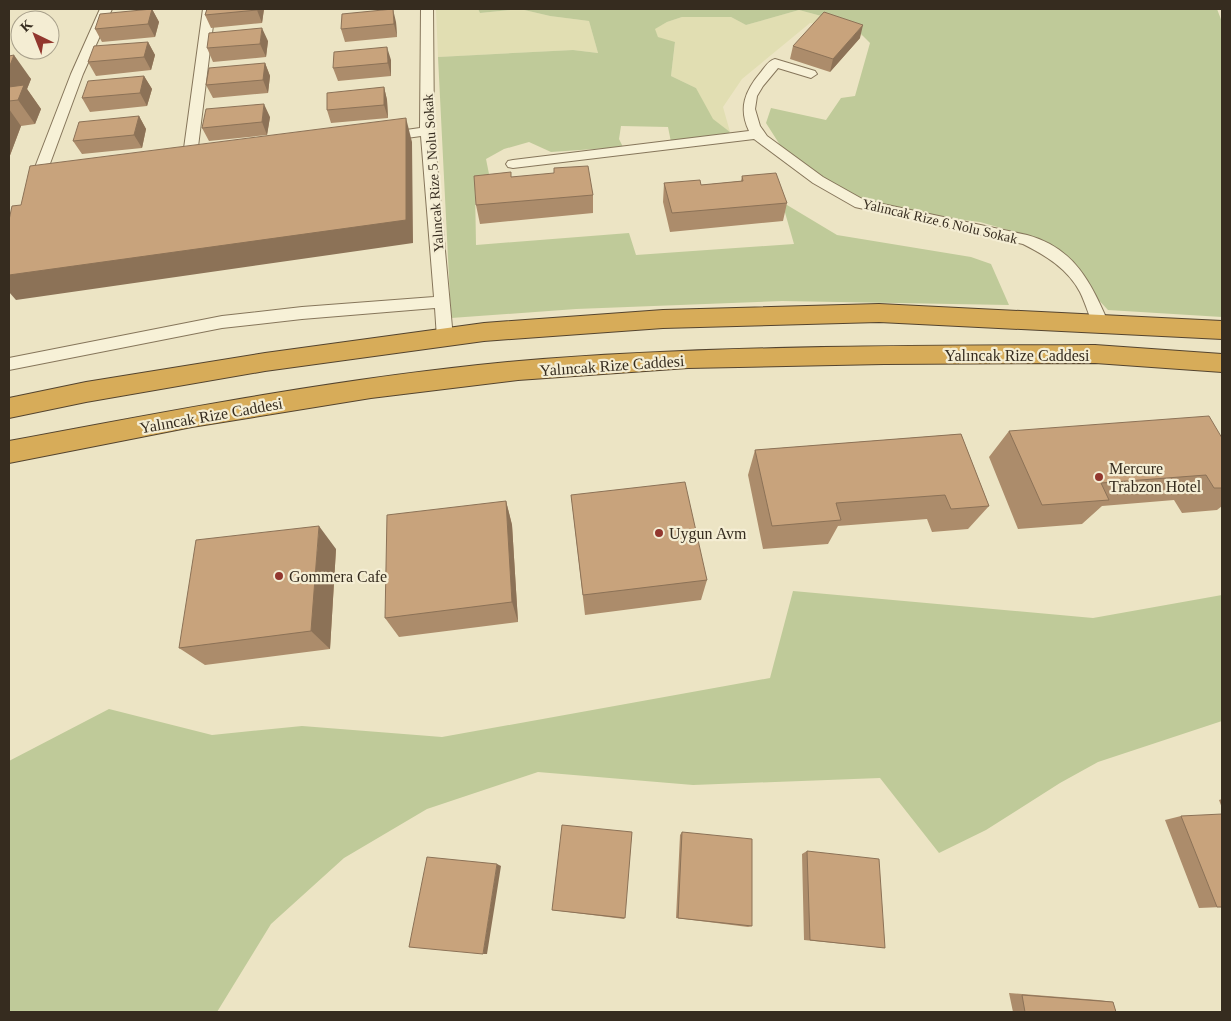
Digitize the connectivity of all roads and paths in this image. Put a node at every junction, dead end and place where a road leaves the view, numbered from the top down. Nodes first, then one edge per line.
1 (106, 9) edge
2 (209, 9) edge
3 (427, 9) edge
4 (811, 74) dead end
5 (427, 131) junction
6 (758, 134) junction
7 (370, 139) edge
8 (189, 163) edge
9 (513, 164) dead end
10 (54, 182) edge
11 (35, 185) junction
12 (28, 203) edge
13 (442, 302) junction
14 (1101, 324) junction
15 (1222, 330) edge
16 (445, 338) junction
17 (9, 364) edge
18 (1222, 364) edge
19 (9, 408) edge
20 (9, 452) edge

1 - 11 lane
2 - 8 lane
3 - 5 lane, Yalıncak Rize 5 Nolu Sokak
4 - 6 lane
5 - 7 lane
5 - 13 lane, Yalıncak Rize 5 Nolu Sokak
6 - 9 lane
6 - 14 lane, Yalıncak Rize 6 Nolu Sokak
10 - 11 lane
11 - 12 lane
13 - 16 lane, Yalıncak Rize 5 Nolu Sokak
13 - 17 lane
14 - 15 highway, Yalıncak Rize Caddesi
14 - 16 highway, Yalıncak Rize Caddesi
16 - 19 highway, Yalıncak Rize Caddesi
18 - 20 highway, Yalıncak Rize Caddesi

